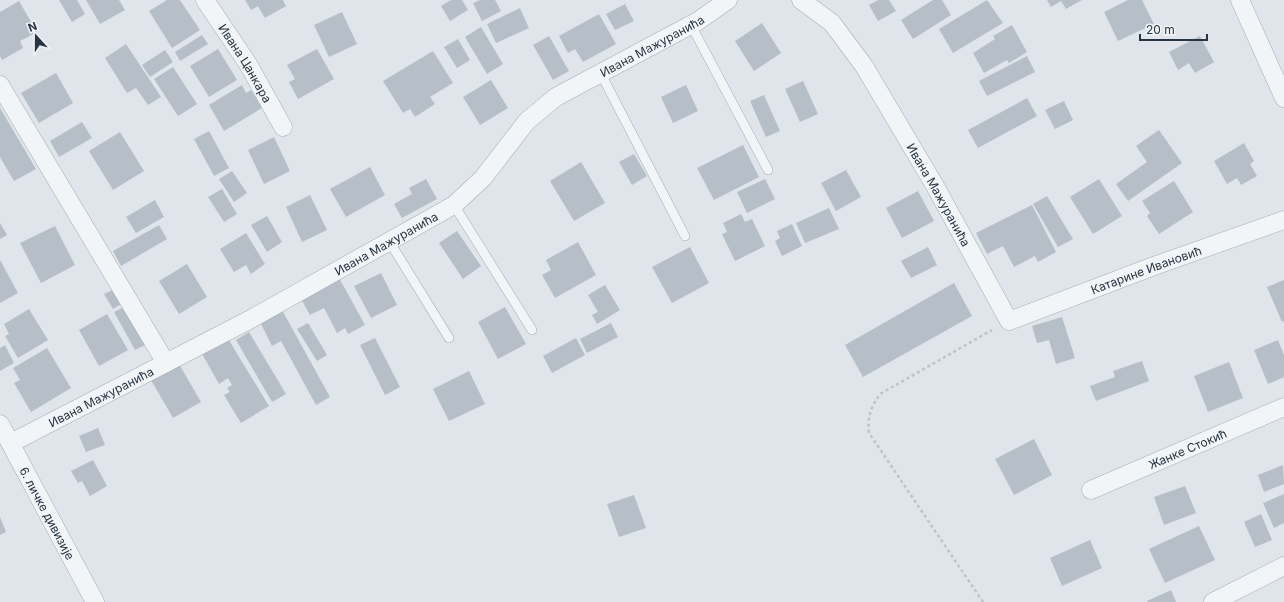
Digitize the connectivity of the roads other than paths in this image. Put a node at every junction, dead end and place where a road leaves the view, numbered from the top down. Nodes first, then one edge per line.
1 (205, 0) edge
2 (728, 0) edge
3 (801, 0) edge
4 (1240, 0) edge
5 (691, 25) junction
6 (601, 74) junction
7 (0, 85) edge
8 (1284, 98) edge
9 (283, 127) dead end
10 (768, 170) dead end
11 (454, 205) junction
12 (1284, 220) edge
13 (685, 236) dead end
14 (389, 241) junction
15 (1009, 321) joint
16 (532, 330) dead end
17 (449, 338) dead end
18 (166, 363) junction
19 (1284, 407) edge
20 (0, 424) edge
21 (11, 443) junction
22 (1091, 490) dead end
23 (1284, 566) edge
24 (95, 602) edge
25 (1213, 602) edge

1 - 9 street, Ивана Цанкара
2 - 5 street, Ивана Мажуранића
3 - 15 street, Ивана Мажуранића
4 - 8 street
5 - 6 street, Ивана Мажуранића
5 - 10 lane
6 - 11 street, Ивана Мажуранића
6 - 13 lane
7 - 18 street
11 - 14 street, Ивана Мажуранића
11 - 16 lane
12 - 15 street, Катарине Ивановић
14 - 17 lane
14 - 18 street, Ивана Мажуранића
18 - 21 street, Ивана Мажуранића
19 - 22 street, Жанке Стокић
20 - 21 street, 6. личке дивизије
21 - 24 street, 6. личке дивизије
23 - 25 street

